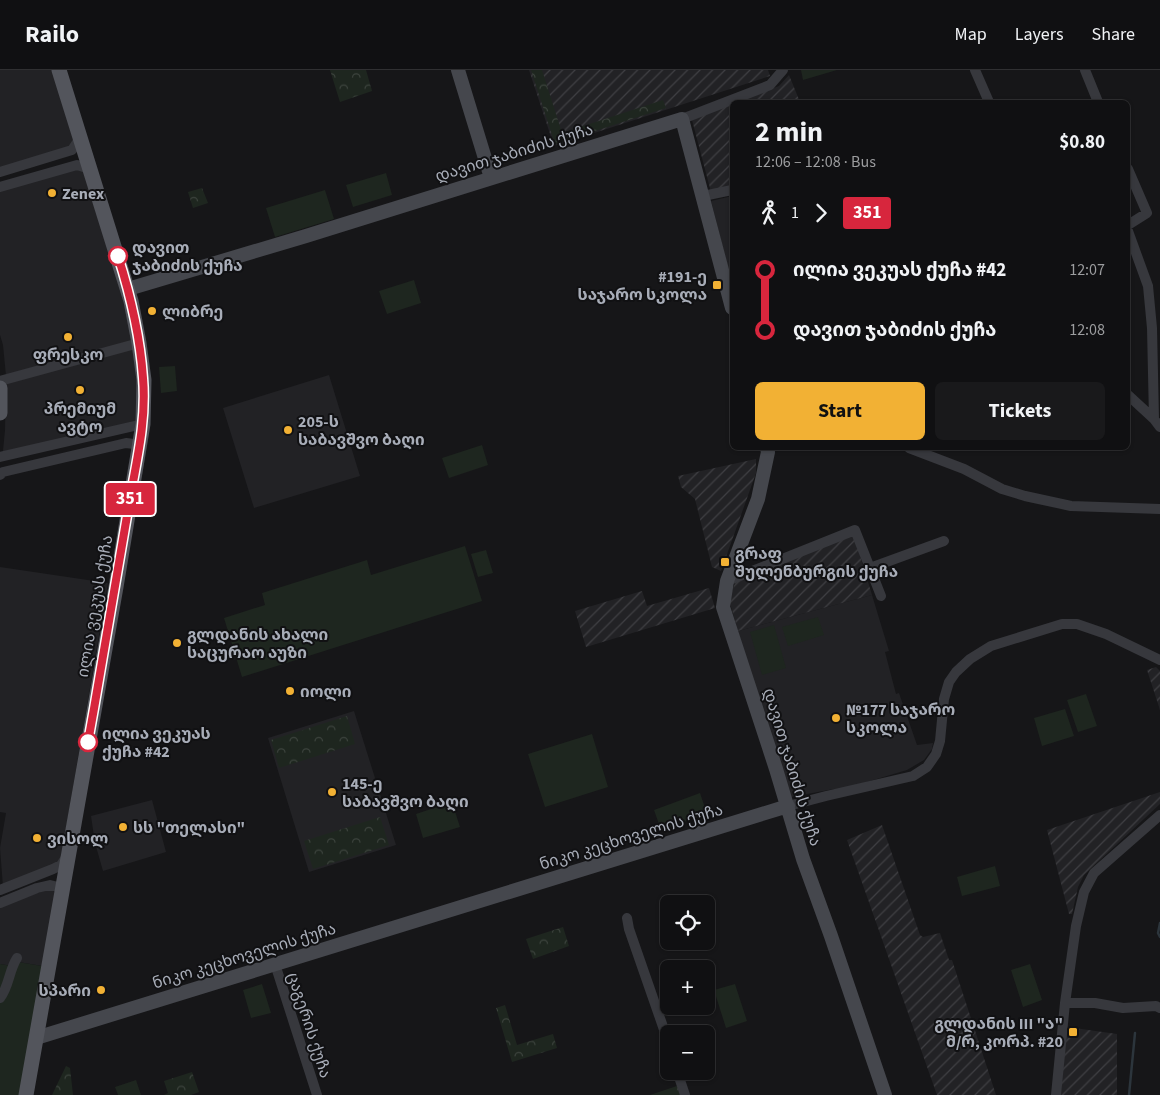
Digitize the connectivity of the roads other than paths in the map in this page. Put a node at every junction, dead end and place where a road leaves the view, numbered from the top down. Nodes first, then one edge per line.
1 (59, 70) edge
2 (458, 70) edge
3 (975, 70) edge
4 (1085, 70) edge
5 (780, 72) edge
6 (730, 100) edge
7 (731, 100) edge
8 (988, 100) edge
9 (1097, 100) edge
10 (682, 119) junction
11 (80, 138) junction
12 (90, 169) junction
13 (0, 172) edge
14 (1130, 174) edge
15 (491, 178) junction
16 (0, 187) edge
17 (730, 190) edge
18 (703, 196) junction
19 (1130, 223) edge
20 (1130, 236) edge
21 (128, 289) junction
22 (730, 300) edge
23 (139, 343) junction
24 (0, 381) edge
25 (0, 388) edge
26 (1130, 397) edge
27 (0, 413) edge
28 (1157, 423) edge
29 (142, 424) junction
30 (768, 450) edge
31 (913, 450) edge
32 (138, 451) junction
33 (0, 457) edge
34 (0, 475) edge
35 (1160, 509) edge
36 (944, 540) dead end
37 (870, 568) junction
38 (727, 581) junction
39 (881, 596) dead end
40 (1160, 660) edge
41 (788, 806) junction
42 (1160, 815) edge
43 (68, 855) junction
44 (0, 890) edge
45 (61, 894) junction
46 (0, 903) edge
47 (627, 918) dead end
48 (17, 958) dead end
49 (276, 964) junction
50 (0, 998) edge
51 (1065, 1003) junction
52 (1160, 1008) edge
53 (662, 1025) edge
54 (36, 1038) junction
55 (680, 1080) edge
56 (26, 1095) edge
57 (317, 1095) edge
58 (685, 1095) edge
59 (885, 1095) edge
60 (1056, 1095) edge

1 - 11 main road, ილია ვეკუას ქუჩა
2 - 15 street
3 - 8 street
4 - 9 street
5 - 7 street, დავით ჯაბიძის ქუჩა
6 - 10 street, დავით ჯაბიძის ქუჩა
10 - 15 street, დავით ჯაბიძის ქუჩა
10 - 18 street
11 - 12 main road, ილია ვეკუას ქუჩა
11 - 13 street
12 - 16 street
12 - 21 main road, ილია ვეკუას ქუჩა
14 - 19 street
15 - 21 street, დავით ჯაბიძის ქუჩა
17 - 18 street
18 - 22 street
20 - 28 street
21 - 23 main road, ილია ვეკუას ქუჩა
23 - 24 street
23 - 29 main road, ილია ვეკუას ქუჩა
25 - 27 main road
26 - 28 street
29 - 32 main road, ილია ვეკუას ქუჩა
29 - 33 street
30 - 38 street, დავით ჯაბიძის ქუჩა
31 - 35 street
32 - 34 street
32 - 43 main road, ილია ვეკუას ქუჩა
36 - 37 street
37 - 38 street
37 - 39 street
38 - 41 street, დავით ჯაბიძის ქუჩა
40 - 41 street, ნიკო კეცხოველის ქუჩა
41 - 49 street, ნიკო კეცხოველის ქუჩა
41 - 59 street, დავით ჯაბიძის ქუჩა
42 - 51 street
43 - 44 street
43 - 45 main road, ილია ვეკუას ქუჩა
45 - 46 street
45 - 54 main road, ილია ვეკუას ქუჩა
47 - 53 street
48 - 50 street
49 - 54 street, ნიკო კეცხოველის ქუჩა
49 - 57 street, ცაგერის ქუჩა
51 - 52 street
51 - 60 street
54 - 56 main road, ილია ვეკუას ქუჩა
55 - 58 street

